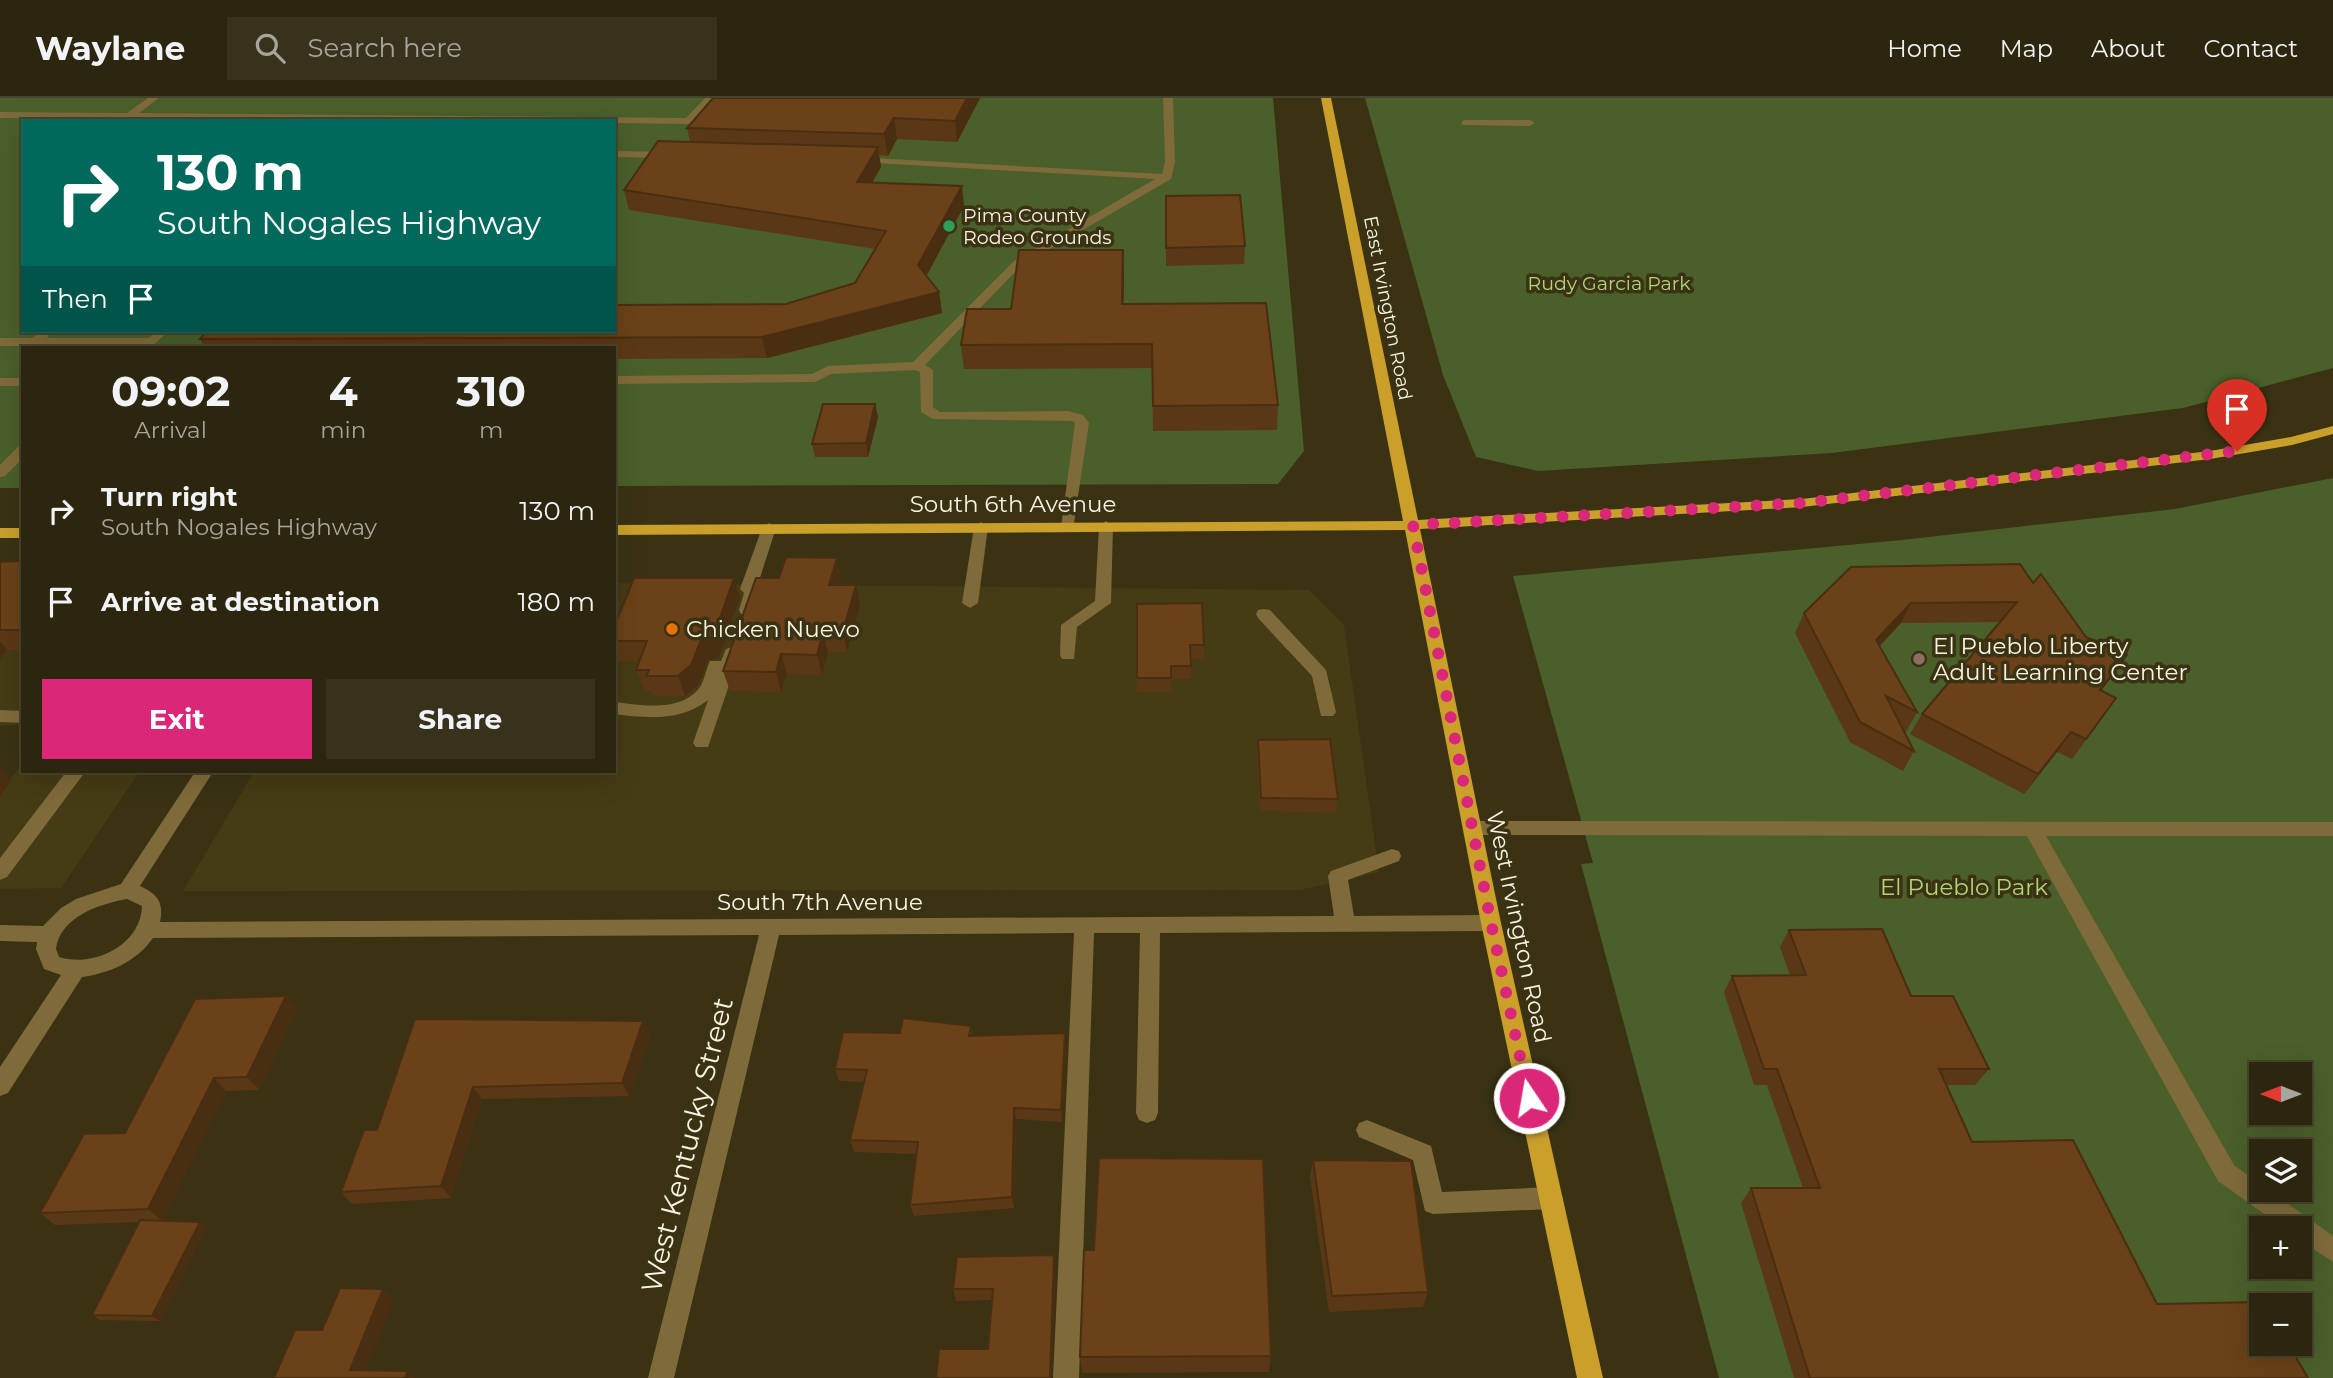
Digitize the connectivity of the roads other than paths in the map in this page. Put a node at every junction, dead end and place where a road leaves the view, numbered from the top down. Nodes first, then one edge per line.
1 (154, 98) edge
2 (710, 98) edge
3 (1168, 98) edge
4 (1326, 98) edge
5 (0, 115) edge
6 (129, 116) junction
7 (290, 119) edge
8 (616, 121) edge
9 (1466, 123) dead end
10 (1530, 123) dead end
11 (616, 154) edge
12 (681, 155) edge
13 (841, 158) edge
14 (1167, 177) junction
15 (46, 333) edge
16 (161, 333) edge
17 (0, 342) edge
18 (14, 342) junction
19 (35, 342) junction
20 (0, 355) edge
21 (917, 366) junction
22 (616, 380) edge
23 (0, 382) edge
24 (21, 382) edge
25 (2332, 432) edge
26 (21, 452) edge
27 (0, 473) edge
28 (1413, 525) junction
29 (1106, 526) junction
30 (981, 527) junction
31 (1068, 527) junction
32 (769, 528) junction
33 (616, 530) edge
34 (0, 533) edge
35 (21, 533) edge
36 (970, 603) dead end
37 (1264, 614) dead end
38 (733, 633) junction
39 (1068, 655) dead end
40 (616, 708) edge
41 (1327, 712) dead end
42 (0, 716) edge
43 (21, 717) edge
44 (702, 743) dead end
45 (75, 773) edge
46 (203, 773) edge
47 (1474, 828) junction
48 (2032, 828) junction
49 (2333, 829) edge
50 (1392, 856) dead end
51 (0, 872) edge
52 (127, 891) junction
53 (1345, 923) junction
54 (1491, 923) junction
55 (1084, 925) junction
56 (1150, 925) junction
57 (771, 926) junction
58 (148, 930) junction
59 (0, 933) edge
60 (50, 934) junction
61 (75, 970) junction
62 (0, 1086) edge
63 (1147, 1113) dead end
64 (1367, 1130) dead end
65 (1551, 1198) junction
66 (2333, 1250) edge
67 (661, 1378) edge
68 (1066, 1378) edge
69 (1590, 1378) edge

1 - 6 street
2 - 8 street
3 - 14 street
4 - 28 main road, East Irvington Road
5 - 6 street
6 - 7 street
9 - 10 street
11 - 12 street
13 - 14 street
14 - 21 street
15 - 19 street
16 - 19 street
17 - 18 street
18 - 19 street
18 - 20 street
21 - 22 street
21 - 31 street
23 - 24 street
25 - 28 main road, South 6th Avenue
26 - 27 street
28 - 29 main road, South 6th Avenue
28 - 47 main road, West Irvington Road
29 - 31 main road, South 6th Avenue
29 - 39 street
30 - 31 main road, South 6th Avenue
30 - 32 main road, South 6th Avenue
30 - 36 street
32 - 33 main road, South 6th Avenue
32 - 38 street
34 - 35 main road
37 - 41 street
38 - 40 street
38 - 44 street
42 - 43 street
45 - 51 street
46 - 52 street
47 - 48 street
47 - 54 main road, West Irvington Road
48 - 49 street
48 - 66 street
50 - 53 street
52 - 58 street
52 - 60 street
53 - 54 street, South 7th Avenue
53 - 56 street, South 7th Avenue
54 - 65 main road, West Irvington Road
55 - 56 street, South 7th Avenue
55 - 57 street, South 7th Avenue
55 - 68 street
56 - 63 street
57 - 58 street, South 7th Avenue
57 - 67 street, West Kentucky Street
58 - 61 street
59 - 60 street
60 - 61 street
61 - 62 street
64 - 65 street
65 - 69 main road, West Irvington Road

